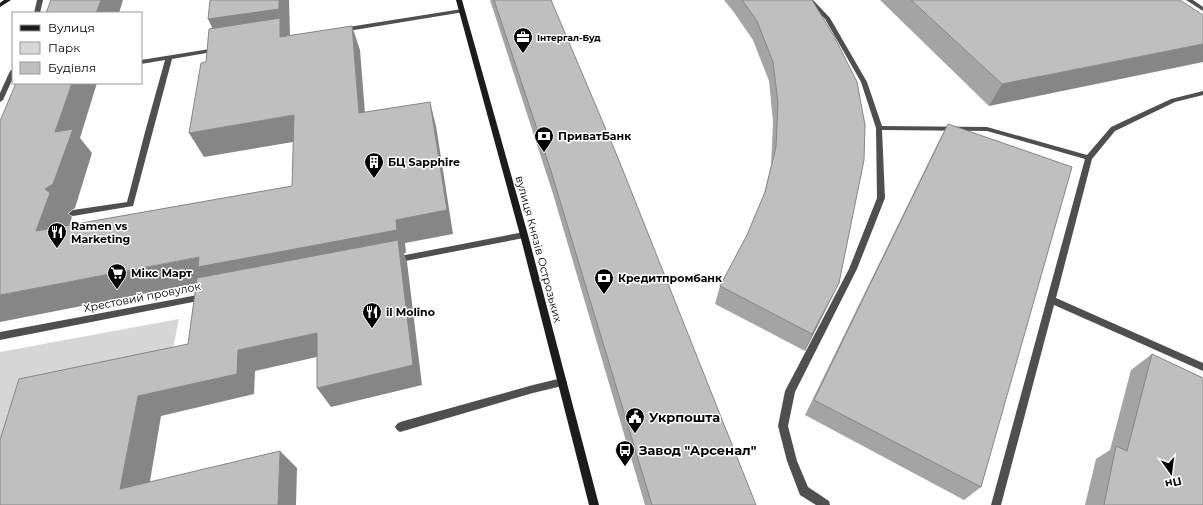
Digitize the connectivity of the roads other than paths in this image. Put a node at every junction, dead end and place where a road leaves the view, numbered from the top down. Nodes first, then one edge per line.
1 (8, 0) edge
2 (40, 0) edge
3 (459, 0) edge
4 (810, 0) edge
5 (1189, 0) edge
6 (0, 5) edge
7 (1203, 9) edge
8 (462, 11) junction
9 (37, 12) edge
10 (339, 31) edge
11 (223, 49) edge
12 (169, 58) junction
13 (142, 62) edge
14 (10, 83) edge
15 (1203, 93) edge
16 (0, 100) edge
17 (879, 128) junction
18 (1089, 158) junction
19 (74, 213) dead end
20 (524, 235) junction
21 (389, 261) edge
22 (210, 296) edge
23 (1052, 300) junction
24 (0, 336) edge
25 (1203, 368) edge
26 (562, 382) junction
27 (400, 427) dead end
28 (594, 505) edge
29 (825, 505) edge
30 (996, 505) edge

1 - 6 main road
2 - 9 street
3 - 8 main road, вулиця Князів Острозьких
4 - 17 street
5 - 7 street
8 - 10 street
8 - 20 main road, вулиця Князів Острозьких
11 - 12 street
12 - 13 street
12 - 19 street
14 - 16 street
15 - 18 street
17 - 18 street
17 - 29 street
18 - 23 street
20 - 21 street
20 - 26 main road, вулиця Князів Острозьких
22 - 24 street, Хрестовий провулок
23 - 25 street
23 - 30 street
26 - 27 street
26 - 28 main road, вулиця Князів Острозьких

